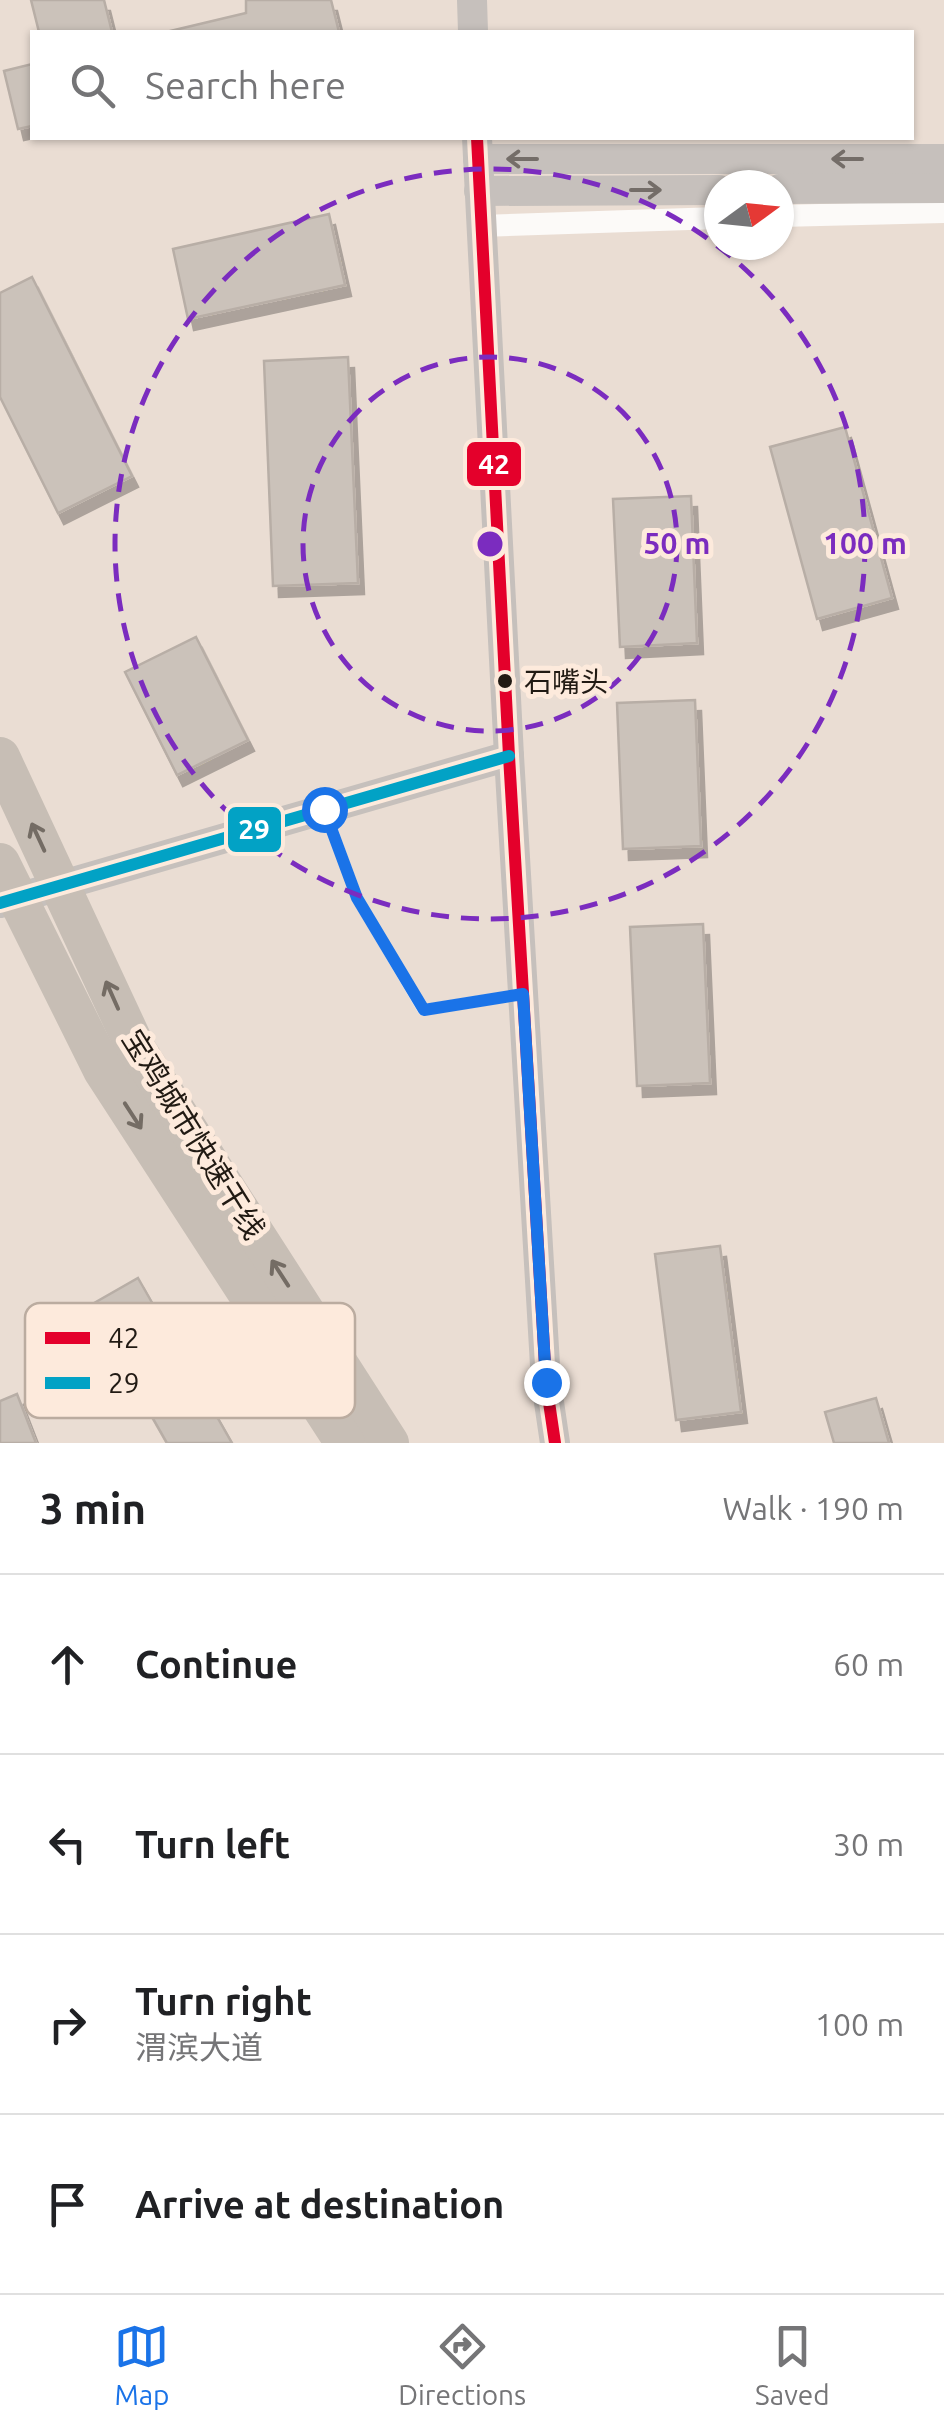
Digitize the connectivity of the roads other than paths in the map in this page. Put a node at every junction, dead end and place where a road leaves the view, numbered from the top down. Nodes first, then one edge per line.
1 (472, 0) edge
2 (474, 30) edge
3 (477, 148) edge
4 (944, 159) edge
5 (944, 188) edge
6 (704, 190) edge
7 (794, 190) edge
8 (479, 191) junction
9 (944, 212) edge
10 (794, 216) edge
11 (704, 219) edge
12 (480, 226) junction
13 (509, 756) junction
14 (0, 757) edge
15 (324, 809) junction
16 (0, 864) edge
17 (0, 904) edge
18 (523, 994) junction
19 (254, 1303) edge
20 (299, 1303) edge
21 (355, 1390) edge
22 (329, 1418) edge
23 (549, 1440) edge
24 (345, 1443) edge
25 (389, 1443) edge

1 - 2 main road
4 -> 3 main road
3 - 8 main road
5 - 7 main road
8 -> 6 main road
8 - 12 main road
9 - 10 street
11 - 12 street
12 - 13 main road
13 - 15 main road
13 - 18 main road
20 -> 14 highway, 宝鸡城市快速干线
15 - 17 main road
15 - 18 lane
16 -> 19 highway, 宝鸡城市快速干线
18 - 23 main road
25 -> 21 highway, 宝鸡城市快速干线
22 -> 24 highway, 宝鸡城市快速干线

